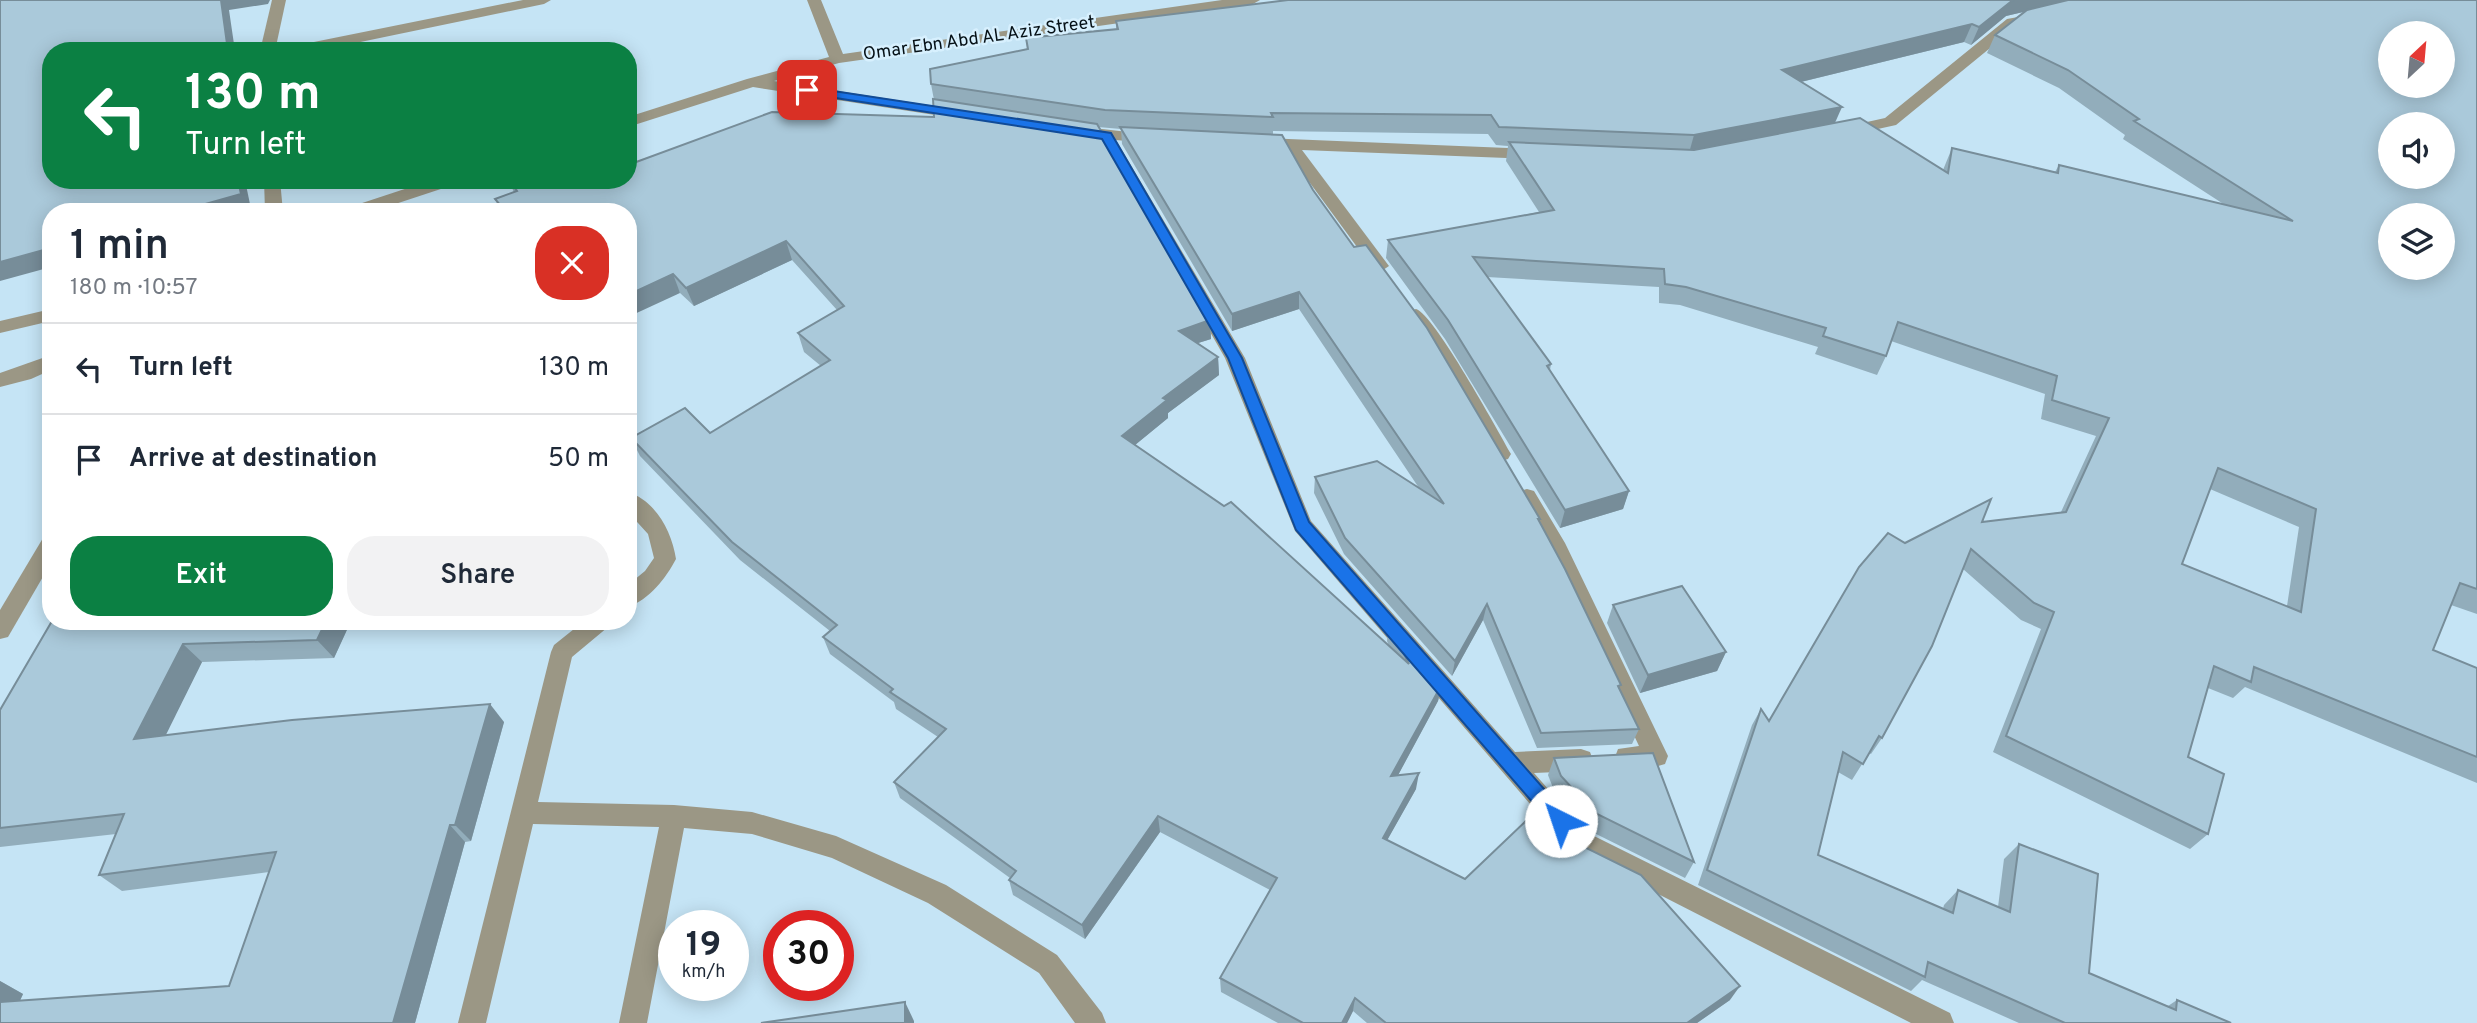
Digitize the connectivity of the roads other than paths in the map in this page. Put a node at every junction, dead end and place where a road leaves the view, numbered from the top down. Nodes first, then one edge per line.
1 (279, 0) edge
2 (544, 0) edge
3 (814, 0) edge
4 (1253, 0) edge
5 (2039, 16) edge
6 (269, 42) edge
7 (338, 42) edge
8 (838, 59) junction
9 (752, 82) junction
10 (984, 117) edge
11 (637, 119) edge
12 (1065, 130) edge
13 (1836, 133) edge
14 (1106, 136) junction
15 (1159, 138) edge
16 (1251, 142) edge
17 (1290, 144) junction
18 (1552, 155) edge
19 (423, 189) edge
20 (381, 203) edge
21 (42, 317) edge
22 (0, 327) edge
23 (42, 366) edge
24 (0, 380) edge
25 (637, 508) edge
26 (42, 559) edge
27 (637, 590) edge
28 (0, 630) edge
29 (589, 630) edge
30 (1510, 763) junction
31 (523, 813) junction
32 (674, 816) junction
33 (472, 1023) edge
34 (634, 1023) edge
35 (1092, 1023) edge
36 (1940, 1023) edge

1 - 6 street
2 - 7 street
3 - 8 street
4 - 8 street, Omar Ebn Abd AL Aziz Street
5 - 13 street
8 - 9 street, Omar Ebn Abd AL Aziz Street
9 - 10 street
9 - 11 street, Omar Ebn Abd AL Aziz Street
12 - 14 street
14 - 15 street
14 - 30 street
16 - 17 street
17 - 18 street
17 - 30 street
19 - 20 street
21 - 22 street
23 - 24 street
25 - 27 street
26 - 28 street
29 - 31 street
30 - 36 street
31 - 32 street
31 - 33 street
32 - 34 street
32 - 35 street

